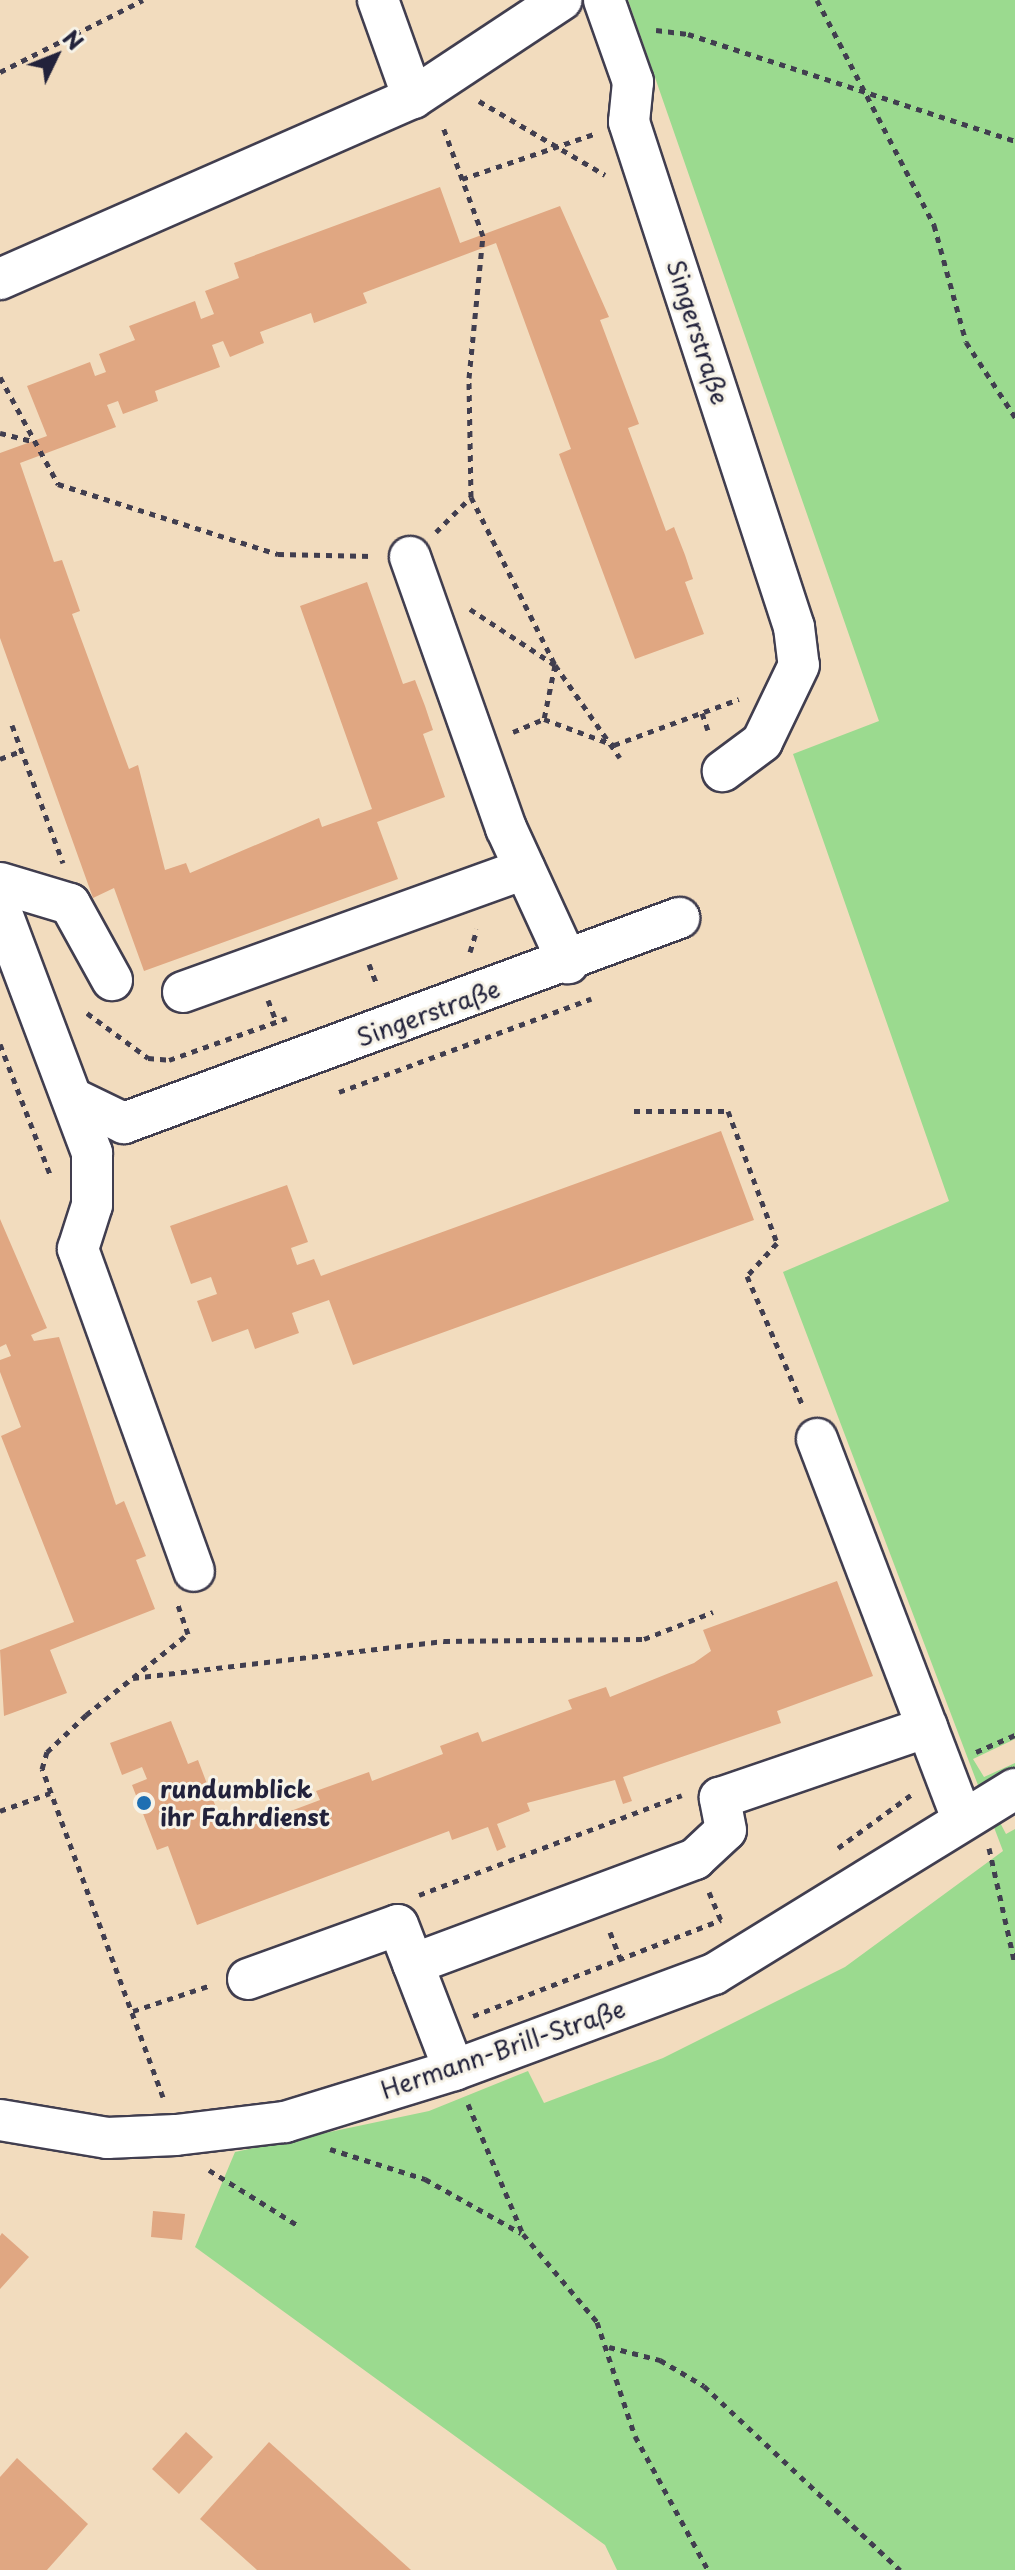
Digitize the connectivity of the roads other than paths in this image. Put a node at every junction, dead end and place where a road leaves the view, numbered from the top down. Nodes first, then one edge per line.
1 (378, 0) edge
2 (561, 0) edge
3 (608, 12) edge
4 (430, 90) junction
5 (0, 279) edge
6 (416, 572) road end
7 (723, 771) dead end
8 (525, 869) junction
9 (0, 883) edge
10 (0, 908) edge
11 (679, 918) dead end
12 (568, 963) junction
13 (112, 980) dead end
14 (183, 992) dead end
15 (72, 1098) junction
16 (817, 1439) road end
17 (194, 1571) road end
18 (927, 1727) junction
19 (986, 1804) edge
20 (413, 1964) junction
21 (248, 1979) road end
22 (454, 2070) junction
23 (0, 2120) edge

1 - 4 street
2 - 4 street
3 - 7 street, Singerstraße
4 - 5 street
6 - 8 street
8 - 12 street
8 - 14 street
9 - 13 street
10 - 15 street
11 - 12 street, Singerstraße
12 - 15 street, Singerstraße
15 - 17 street
16 - 18 street
18 - 19 street
18 - 20 street
19 - 22 street, Hermann-Brill-Straße
20 - 21 street
20 - 22 street
22 - 23 street, Hermann-Brill-Straße

